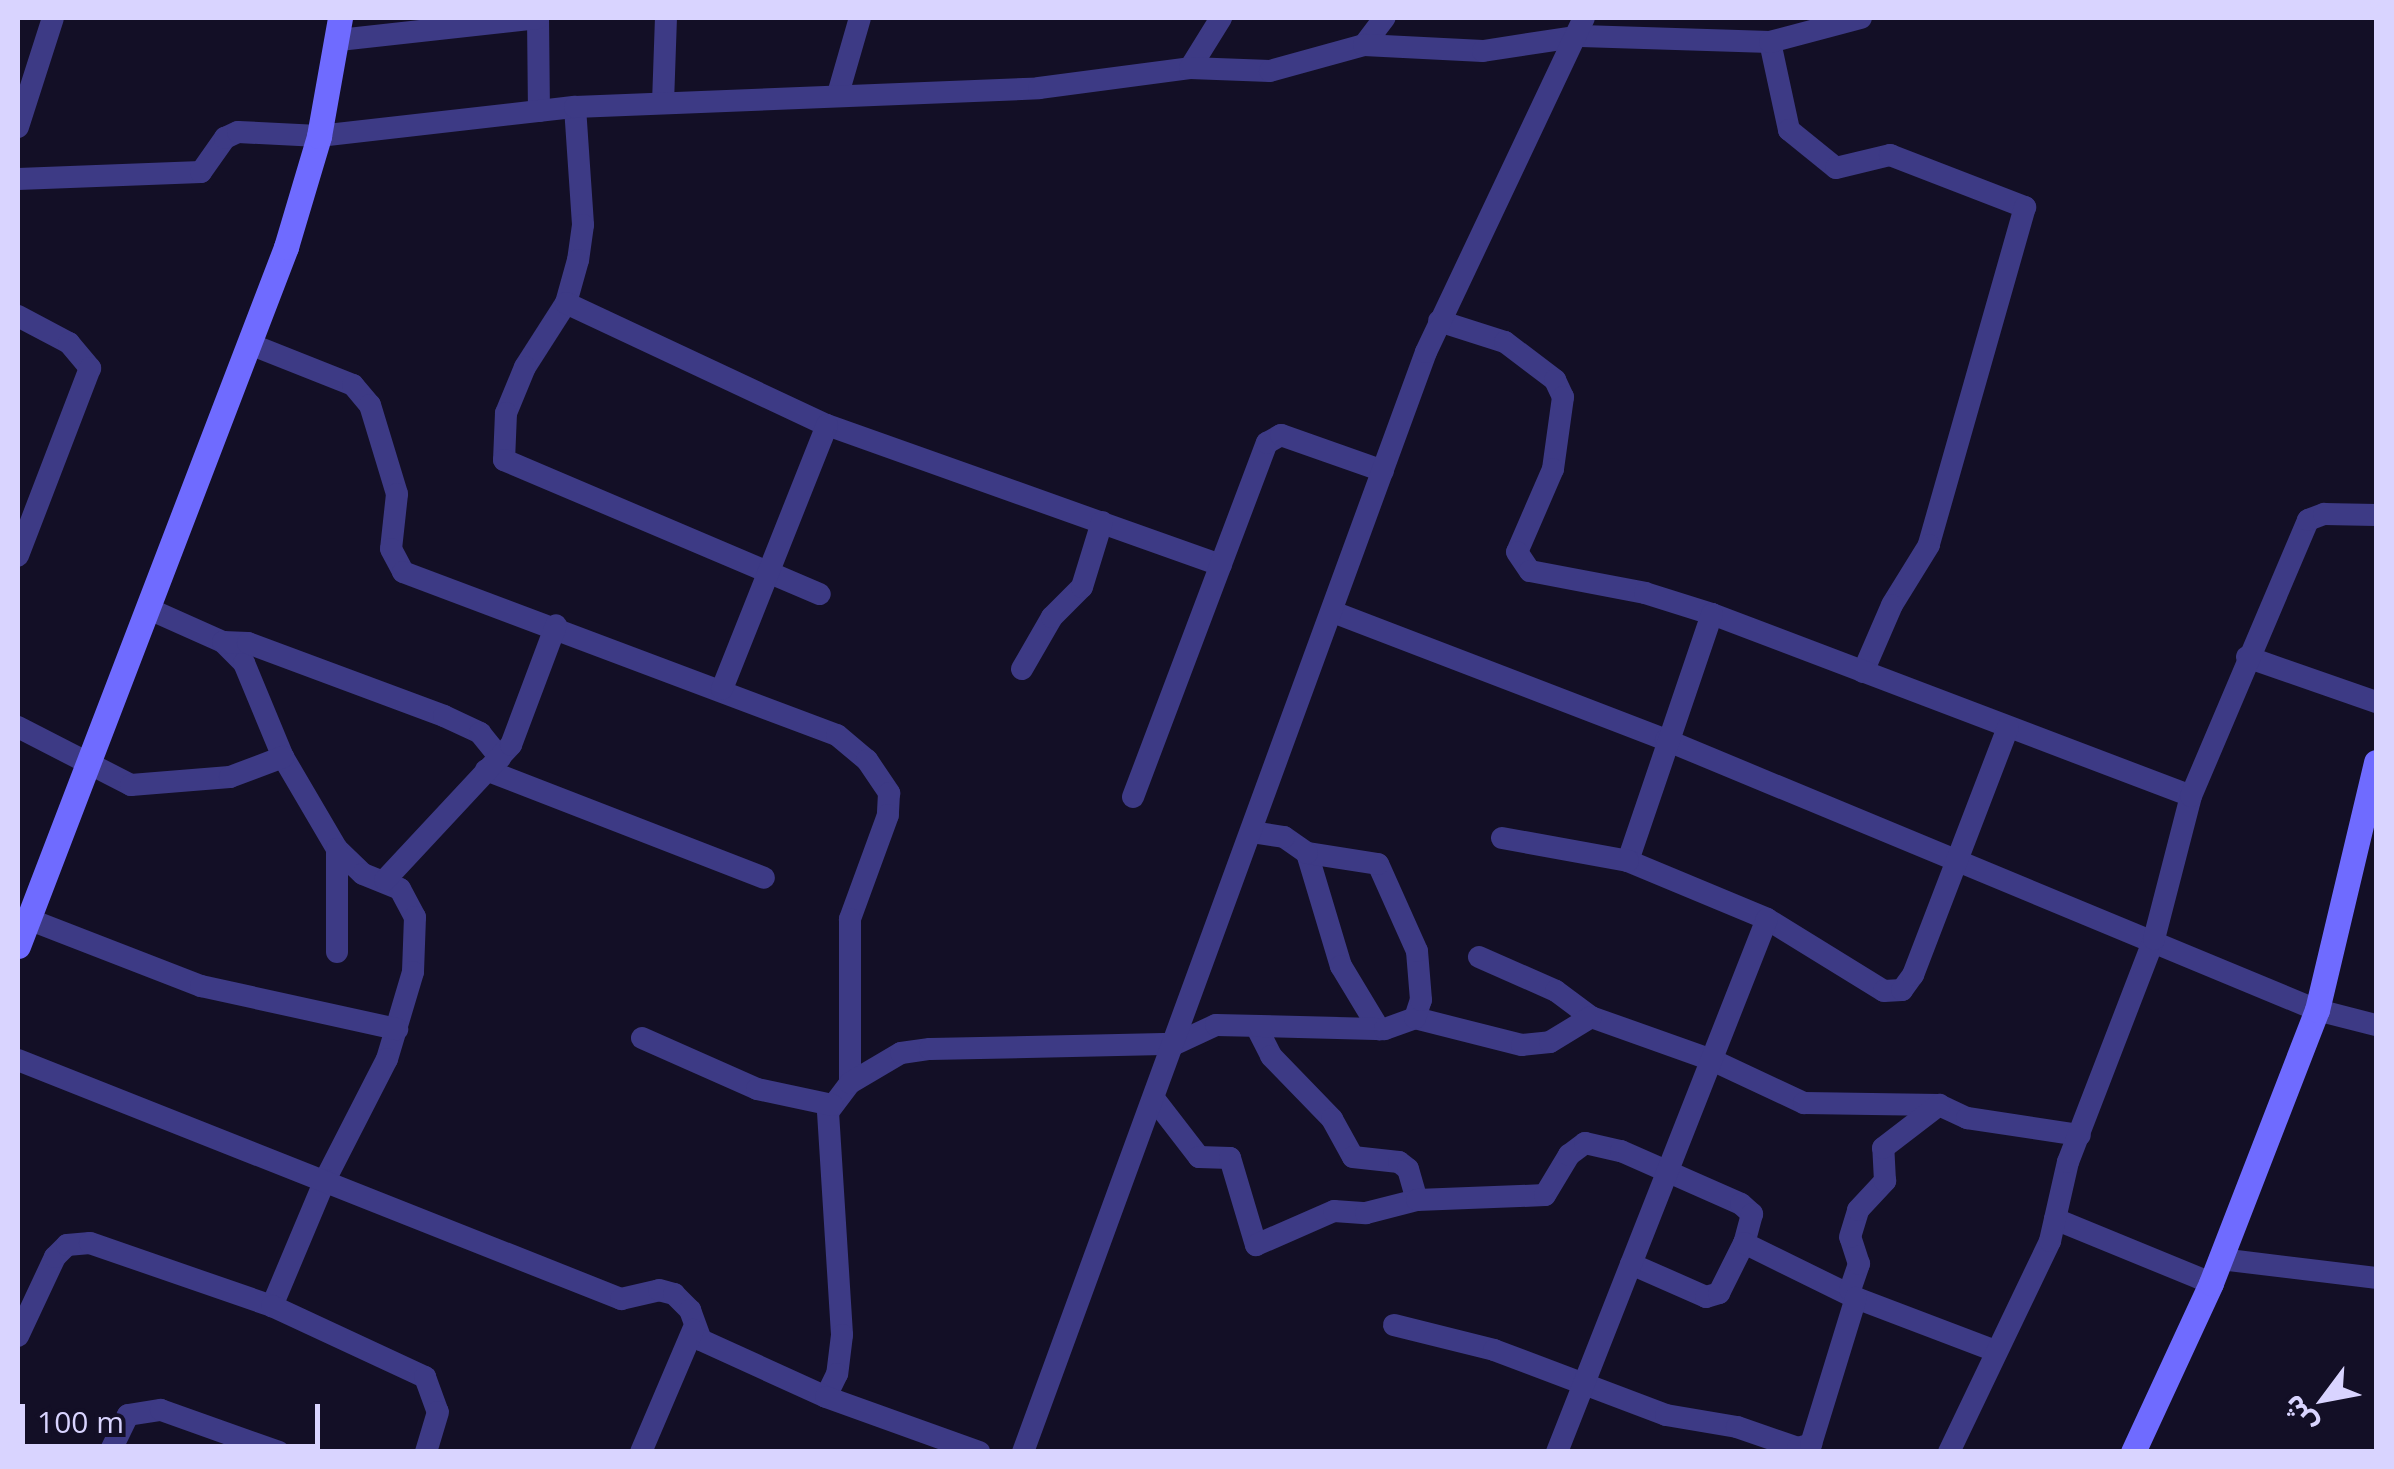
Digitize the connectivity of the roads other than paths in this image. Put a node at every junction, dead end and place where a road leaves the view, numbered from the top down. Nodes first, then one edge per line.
1 (53, 18) edge
2 (538, 18) edge
3 (666, 18) edge
4 (860, 18) edge
5 (1221, 18) edge
6 (1384, 18) edge
7 (1861, 18) edge
8 (1830, 21) edge
9 (1582, 26) edge
10 (1696, 28) edge
11 (340, 29) edge
12 (1770, 42) junction
13 (1364, 45) junction
14 (1190, 68) junction
15 (838, 94) junction
16 (663, 103) junction
17 (575, 107) junction
18 (539, 111) junction
19 (18, 127) edge
20 (318, 136) junction
21 (18, 179) edge
22 (566, 303) junction
23 (18, 316) edge
24 (1440, 321) junction
25 (252, 344) junction
26 (827, 426) junction
27 (1383, 472) junction
28 (2376, 515) edge
29 (1102, 522) junction
30 (18, 556) edge
31 (1221, 565) junction
32 (767, 573) junction
33 (820, 594) dead end
34 (149, 610) junction
35 (1332, 612) junction
36 (1712, 614) junction
37 (556, 625) junction
38 (224, 642) junction
39 (2248, 658) junction
40 (1022, 668) dead end
41 (1863, 672) junction
42 (722, 689) junction
43 (2376, 702) edge
44 (18, 727) edge
45 (2008, 728) junction
46 (1666, 740) junction
47 (284, 757) junction
48 (2376, 762) edge
49 (493, 764) junction
50 (86, 766) junction
51 (1133, 796) dead end
52 (2191, 796) junction
53 (1254, 832) junction
54 (1502, 838) dead end
55 (337, 850) junction
56 (1307, 854) junction
57 (1628, 861) junction
58 (1958, 862) junction
59 (764, 878) dead end
60 (385, 880) junction
61 (28, 920) junction
62 (1766, 920) junction
63 (2154, 939) junction
64 (18, 946) edge
65 (337, 952) dead end
66 (1479, 957) dead end
67 (2317, 1010) junction
68 (1591, 1017) junction
69 (1414, 1018) junction
70 (2376, 1025) edge
71 (1258, 1028) junction
72 (397, 1029) junction
73 (1379, 1029) junction
74 (642, 1038) dead end
75 (1175, 1044) junction
76 (18, 1060) edge
77 (1712, 1060) junction
78 (850, 1083) junction
79 (1155, 1100) junction
80 (832, 1105) junction
81 (1939, 1105) junction
82 (2080, 1136) junction
83 (1666, 1175) junction
84 (325, 1180) junction
85 (1418, 1200) junction
86 (2056, 1219) junction
87 (1744, 1243) junction
88 (1631, 1264) junction
89 (2216, 1271) junction
90 (2376, 1278) edge
91 (1853, 1294) junction
92 (272, 1306) junction
93 (1394, 1325) dead end
94 (693, 1330) junction
95 (18, 1336) edge
96 (1993, 1350) junction
97 (1583, 1386) junction
98 (826, 1396) junction
99 (110, 1452) edge
100 (279, 1452) edge
101 (426, 1452) edge
102 (641, 1452) edge
103 (979, 1452) edge
104 (1023, 1452) edge
105 (1558, 1452) edge
106 (1949, 1452) edge
107 (2134, 1452) edge

1 - 19 street
2 - 11 street
2 - 18 street
3 - 16 street
4 - 15 street
5 - 14 street
6 - 13 street
7 - 8 street
8 - 12 street
9 - 10 street
9 - 13 street
9 - 24 street
10 - 12 street
11 - 20 street
12 - 41 street
13 - 14 street
14 - 15 street
15 - 16 street
16 - 17 street
17 - 18 street
17 - 22 street
18 - 20 street
20 - 21 street
20 - 25 street
22 - 26 street
22 - 32 street
23 - 30 street
24 - 27 street
24 - 36 street
25 - 34 street
25 - 37 street
26 - 29 street
26 - 32 street
27 - 31 street
27 - 35 street
28 - 39 street
29 - 31 street
29 - 40 street
31 - 51 street
32 - 33 street
32 - 42 street
34 - 38 street
34 - 50 street
35 - 46 street
35 - 53 street
36 - 41 street
36 - 46 street
37 - 42 street
37 - 49 street
38 - 47 street
38 - 49 street
39 - 43 street
39 - 52 street
41 - 45 street
42 - 78 street
44 - 50 street
45 - 52 street
45 - 58 street
46 - 57 street
46 - 58 street
47 - 50 street
47 - 55 street
48 - 67 street
49 - 59 street
49 - 60 street
50 - 61 street
52 - 63 street
53 - 56 street
53 - 75 street
54 - 57 street
55 - 60 street
55 - 65 street
56 - 69 street
56 - 73 street
57 - 62 street
58 - 62 street
58 - 63 street
60 - 72 street
61 - 64 street
61 - 72 street
62 - 77 street
63 - 67 street
63 - 82 street
66 - 68 street
67 - 70 street
67 - 89 street
68 - 69 street
68 - 77 street
69 - 73 street
71 - 73 street
71 - 75 street
71 - 85 street
72 - 84 street
74 - 80 street
75 - 78 street
75 - 79 street
76 - 84 street
77 - 81 street
77 - 83 street
78 - 80 street
79 - 85 street
79 - 104 street
80 - 98 street
81 - 82 street
81 - 91 street
82 - 86 street
83 - 85 street
83 - 87 street
83 - 88 street
84 - 92 street
84 - 94 street
86 - 89 street
86 - 96 street
87 - 88 street
87 - 91 street
88 - 97 street
89 - 90 street
89 - 107 street
91 - 96 street
91 - 97 street
92 - 95 street
92 - 101 street
93 - 97 street
94 - 98 street
94 - 102 street
96 - 106 street
97 - 105 street
98 - 103 street
99 - 100 street

